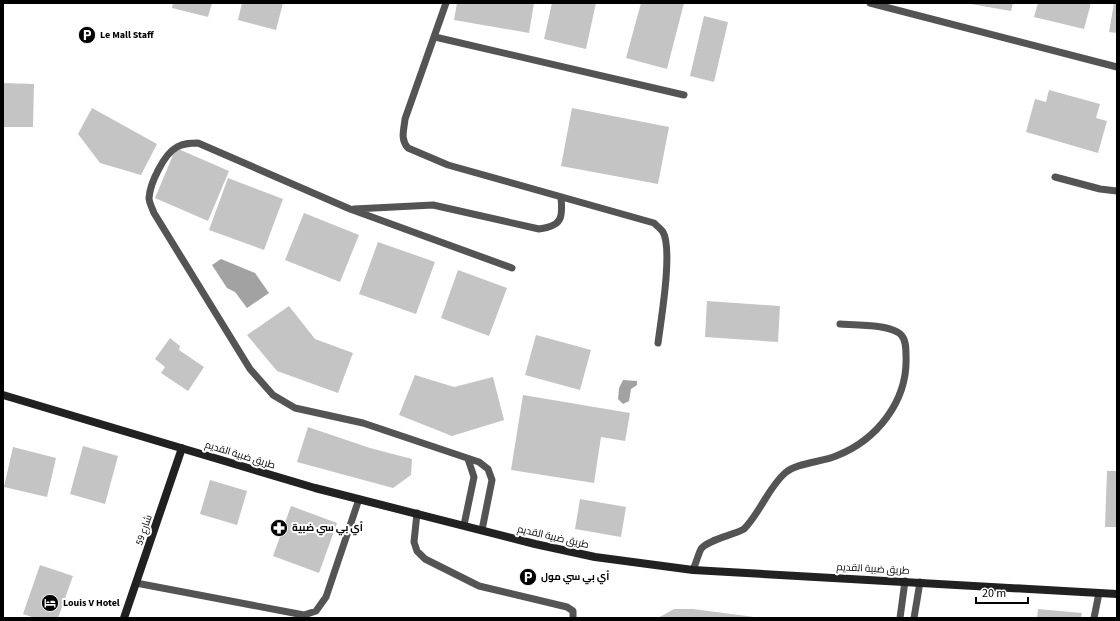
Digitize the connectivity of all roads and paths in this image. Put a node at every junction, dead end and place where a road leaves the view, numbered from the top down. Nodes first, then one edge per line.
1 (446, 3) edge
2 (870, 3) edge
3 (435, 38) junction
4 (1117, 67) edge
5 (684, 95) dead end
6 (1055, 177) dead end
7 (1117, 191) edge
8 (561, 197) junction
9 (350, 209) junction
10 (512, 268) dead end
11 (840, 324) dead end
12 (658, 343) dead end
13 (3, 395) edge
14 (182, 448) junction
15 (468, 459) junction
16 (359, 499) junction
17 (417, 514) junction
18 (464, 526) junction
19 (482, 530) junction
20 (693, 570) junction
21 (905, 581) junction
22 (920, 582) junction
23 (136, 583) junction
24 (1099, 593) junction
25 (1117, 594) edge
26 (124, 618) edge
27 (573, 618) edge
28 (900, 618) edge
29 (914, 618) edge
30 (1094, 618) edge

1 - 3 lane
2 - 4 lane
3 - 5 lane
3 - 8 lane
6 - 7 lane
8 - 9 lane
8 - 12 lane
9 - 10 lane
9 - 15 lane
11 - 20 lane
13 - 14 street, طريق ضبية القديم
14 - 16 street, طريق ضبية القديم
14 - 23 street, شارع 59
15 - 18 lane
15 - 19 lane
16 - 17 street, طريق ضبية القديم
16 - 23 lane
17 - 18 street, طريق ضبية القديم
17 - 27 lane
18 - 19 street, طريق ضبية القديم
19 - 20 street, طريق ضبية القديم
20 - 21 street, طريق ضبية القديم
21 - 22 street, طريق ضبية القديم
21 - 28 lane
22 - 24 street, طريق ضبية القديم
22 - 29 lane
23 - 26 street, شارع 59
24 - 25 street, طريق ضبية القديم
24 - 30 lane

